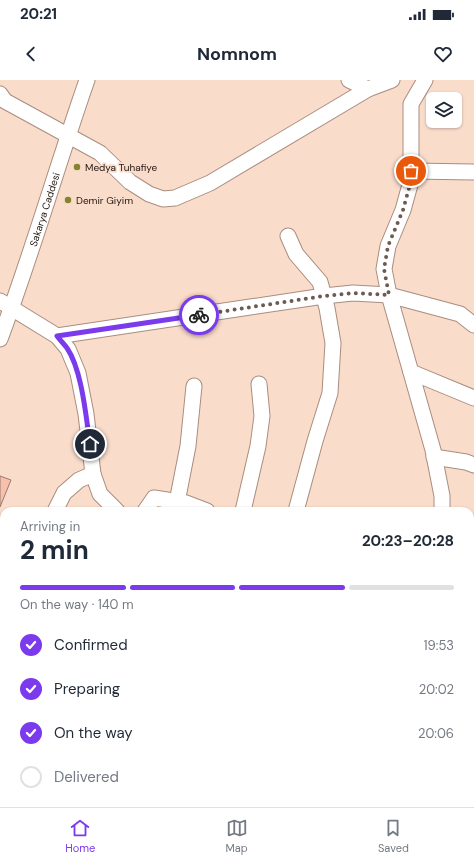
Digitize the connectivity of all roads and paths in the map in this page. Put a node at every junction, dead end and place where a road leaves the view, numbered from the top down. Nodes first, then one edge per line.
1 (87, 80) edge
2 (349, 80) edge
3 (392, 80) edge
4 (425, 80) edge
5 (368, 89) junction
6 (0, 94) edge
7 (67, 136) junction
8 (411, 171) junction
9 (474, 172) edge
10 (288, 236) dead end
11 (389, 295) junction
12 (324, 296) junction
13 (6, 305) edge
14 (474, 325) edge
15 (57, 336) junction
16 (0, 339) edge
17 (411, 372) junction
18 (259, 384) dead end
19 (194, 386) dead end
20 (474, 398) edge
21 (434, 458) junction
22 (474, 465) edge
23 (93, 474) junction
24 (177, 502) junction
25 (57, 507) edge
26 (113, 507) edge
27 (148, 507) edge
28 (196, 507) edge
29 (244, 507) edge
30 (297, 507) edge
31 (442, 507) edge

1 - 7 street, Sakarya Caddesi
2 - 5 street
3 - 5 street
4 - 8 street
5 - 7 street
6 - 7 street
7 - 13 street, Sakarya Caddesi
8 - 9 street
8 - 11 street
10 - 12 street
11 - 12 street
11 - 14 street
11 - 17 street
12 - 15 street
12 - 30 street
13 - 15 street
13 - 16 street, Sakarya Caddesi
15 - 23 street
17 - 20 street
17 - 21 street
18 - 29 street
19 - 24 street
21 - 22 street
21 - 31 street
23 - 25 street
23 - 26 street
24 - 27 street
24 - 28 street

